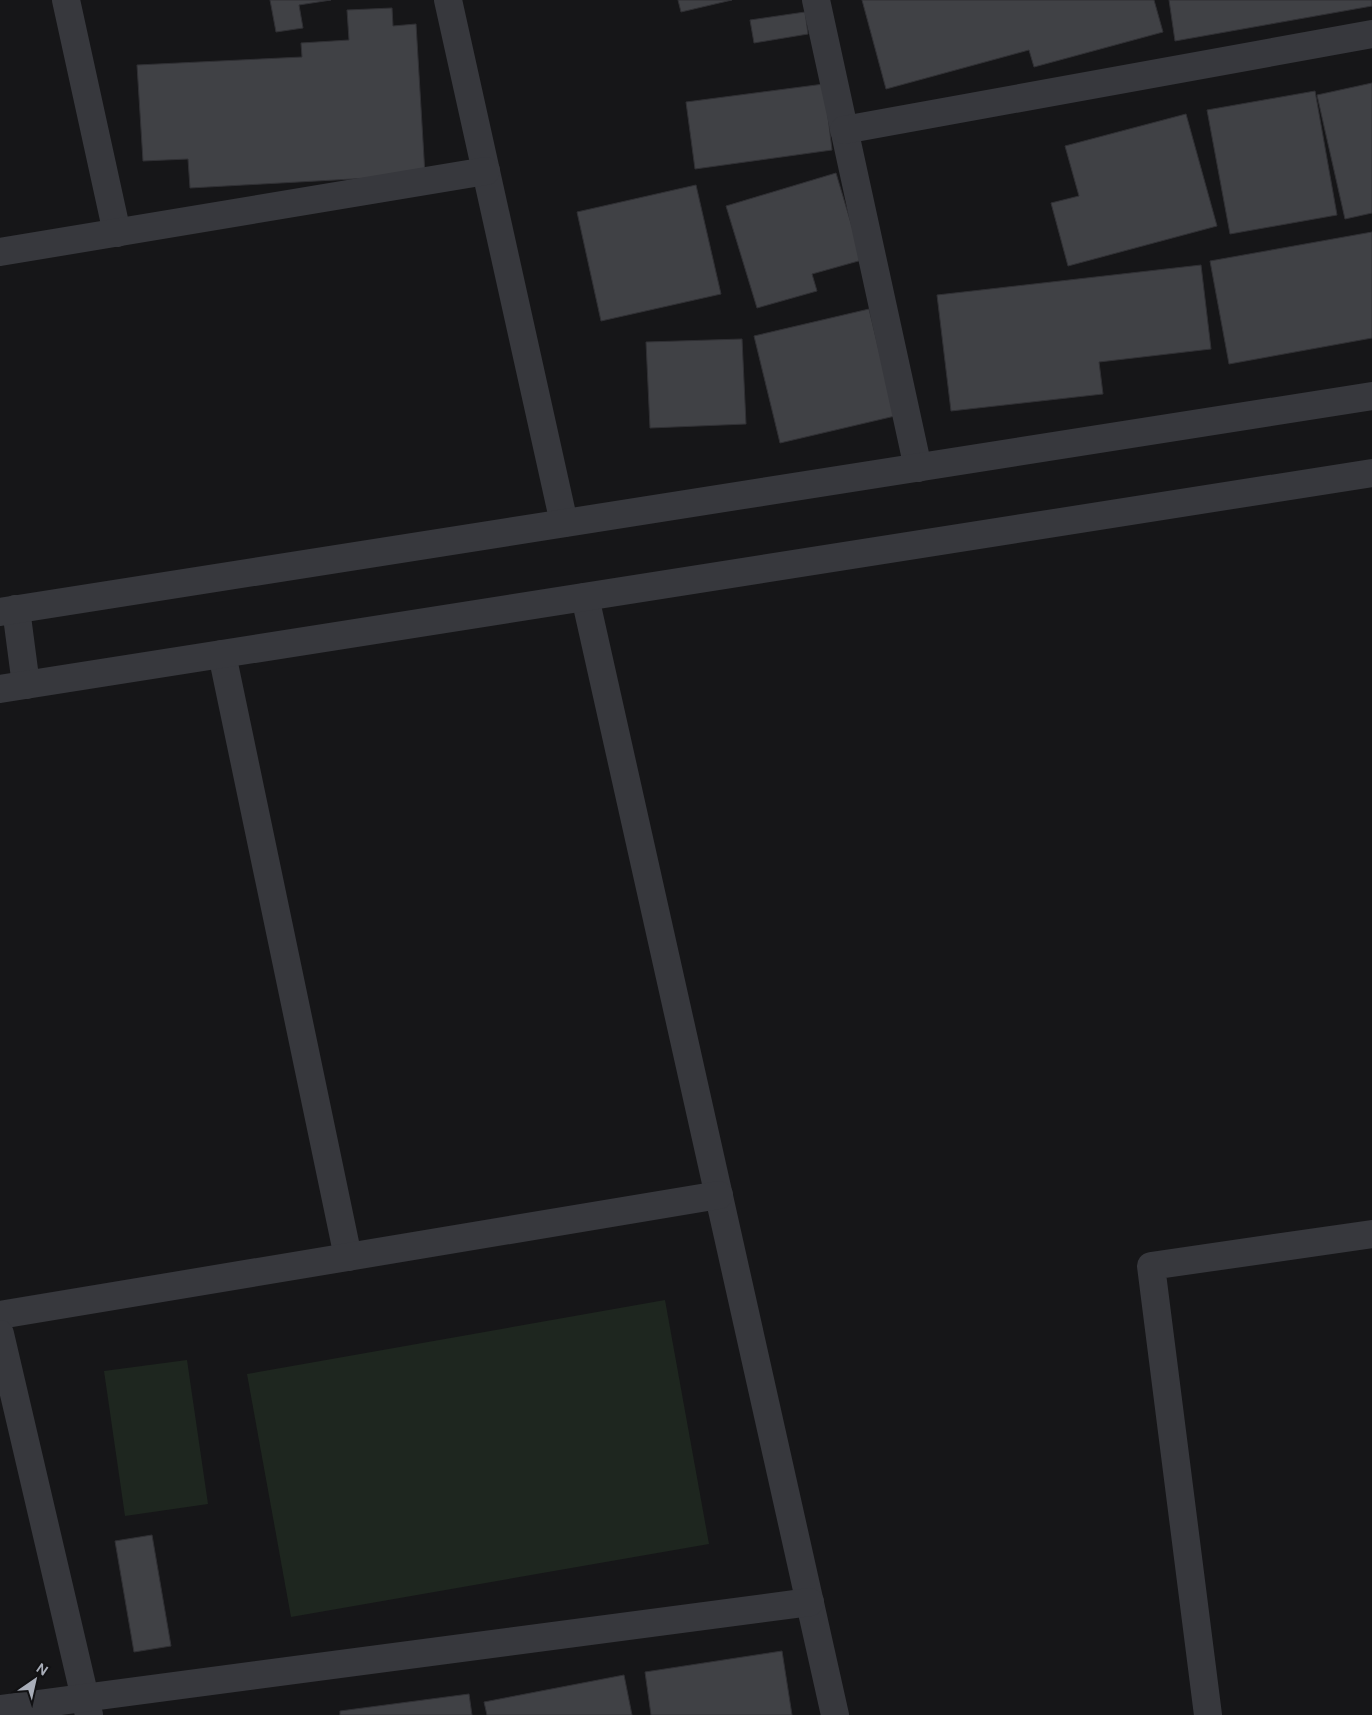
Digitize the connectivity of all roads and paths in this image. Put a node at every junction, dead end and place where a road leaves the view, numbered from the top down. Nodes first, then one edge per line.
1 (66, 0) edge
2 (448, 0) edge
3 (816, 0) edge
4 (1372, 34) edge
5 (844, 130) junction
6 (486, 171) junction
7 (117, 233) junction
8 (0, 252) edge
9 (1372, 396) edge
10 (918, 468) junction
11 (1372, 473) edge
12 (564, 523) junction
13 (584, 597) junction
14 (8, 610) edge
15 (222, 654) junction
16 (13, 687) edge
17 (718, 1195) junction
18 (1372, 1234) edge
19 (348, 1257) junction
20 (0, 1315) edge
21 (0, 1334) edge
22 (810, 1602) junction
23 (87, 1706) edge
24 (0, 1709) edge
25 (835, 1715) edge
26 (1208, 1715) edge

1 - 7 street
2 - 6 street
3 - 5 street
4 - 5 street
5 - 10 street
6 - 7 street
6 - 12 street
7 - 8 street
9 - 10 street
10 - 12 street
11 - 13 street
12 - 14 street
13 - 15 street
13 - 17 street
14 - 16 street
15 - 16 street
15 - 19 street
17 - 19 street
17 - 22 street
18 - 26 street
19 - 20 street
21 - 23 street
22 - 23 street
22 - 25 street
23 - 24 street

